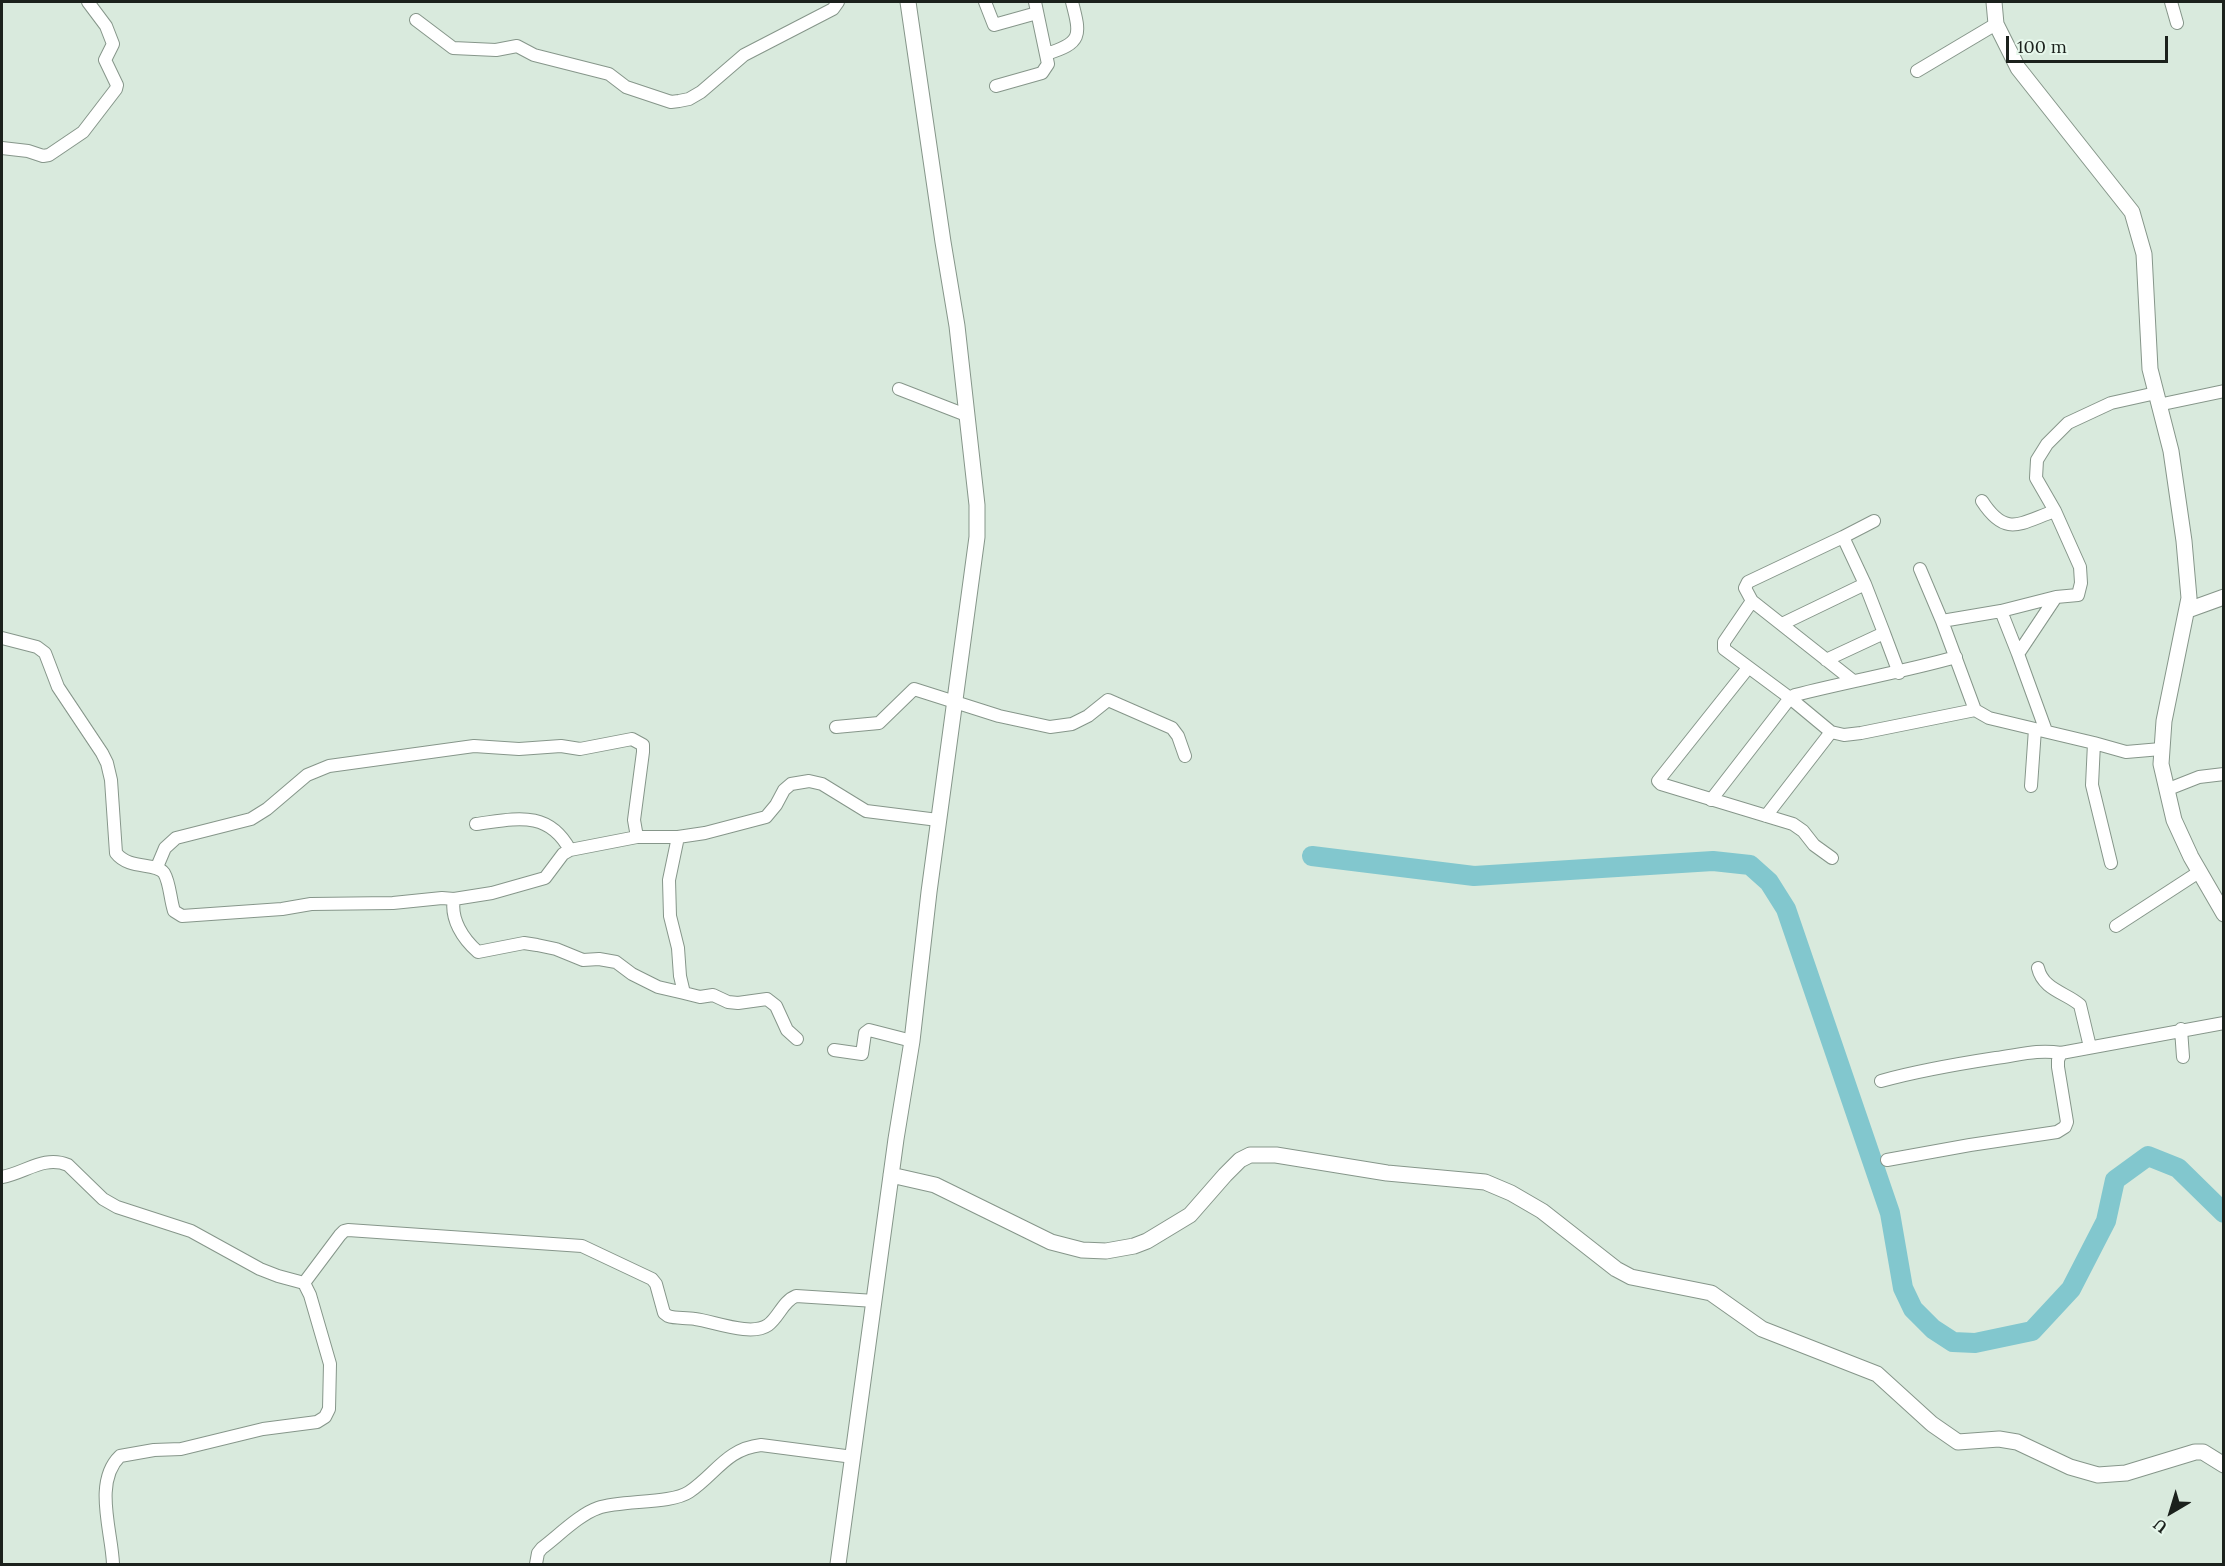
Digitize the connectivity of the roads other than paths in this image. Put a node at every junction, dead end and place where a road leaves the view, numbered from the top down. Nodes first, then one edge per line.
1 (88, 2) edge
2 (838, 2) edge
3 (908, 2) edge
4 (985, 2) edge
5 (1072, 2) edge
6 (1994, 2) edge
7 (2171, 2) edge
8 (1036, 7) edge
9 (416, 20) dead end
10 (1996, 24) junction
11 (2177, 24) dead end
12 (1050, 53) junction
13 (1917, 71) dead end
14 (996, 86) dead end
15 (2, 148) edge
16 (899, 389) dead end
17 (2223, 390) edge
18 (2157, 399) junction
19 (966, 415) junction
20 (1982, 501) dead end
21 (2055, 512) junction
22 (1874, 521) dead end
23 (1843, 537) junction
24 (1920, 570) dead end
25 (1865, 584) junction
26 (2056, 597) junction
27 (2223, 597) edge
28 (1752, 601) junction
29 (2188, 610) junction
30 (2001, 611) junction
31 (1942, 621) junction
32 (1782, 624) junction
33 (1884, 633) junction
34 (2, 638) edge
35 (2018, 654) junction
36 (1956, 657) junction
37 (1826, 660) junction
38 (1748, 668) junction
39 (1899, 673) junction
40 (1852, 680) junction
41 (1790, 698) junction
42 (954, 701) junction
43 (1975, 710) junction
44 (836, 727) dead end
45 (2041, 730) junction
46 (1831, 732) junction
47 (2094, 743) junction
48 (2161, 749) junction
49 (1185, 756) dead end
50 (2223, 774) edge
51 (2031, 786) dead end
52 (2166, 790) junction
53 (1711, 800) junction
54 (1766, 816) junction
55 (938, 820) junction
56 (476, 824) dead end
57 (637, 837) junction
58 (678, 837) junction
59 (570, 850) junction
60 (1832, 858) dead end
61 (2111, 863) dead end
62 (157, 867) junction
63 (2199, 872) junction
64 (454, 899) junction
65 (2223, 914) edge
66 (2115, 926) dead end
67 (2038, 968) dead end
68 (684, 993) junction
69 (2223, 1023) edge
70 (2181, 1029) junction
71 (797, 1039) dead end
72 (912, 1041) junction
73 (2090, 1047) junction
74 (834, 1050) dead end
75 (2061, 1053) junction
76 (2183, 1057) dead end
77 (1881, 1081) dead end
78 (1887, 1160) dead end
79 (891, 1175) junction
80 (2, 1177) edge
81 (304, 1282) junction
82 (875, 1301) junction
83 (853, 1457) junction
84 (2223, 1465) edge
85 (113, 1564) edge
86 (536, 1564) edge
87 (838, 1564) edge

1 - 15 street
2 - 9 street
3 - 19 street
4 - 8 street
5 - 12 street
6 - 10 street
7 - 11 street
8 - 12 street
10 - 13 street
10 - 18 street
12 - 14 street
16 - 19 street
17 - 18 street
18 - 21 street
18 - 29 street
19 - 42 street
20 - 21 street
21 - 26 street
22 - 23 street
23 - 25 street
23 - 28 street
24 - 31 street
25 - 32 street
25 - 33 street
26 - 30 street
26 - 35 street
27 - 29 street
28 - 32 street
28 - 38 street
29 - 48 street
30 - 31 street
30 - 35 street
31 - 36 street
32 - 37 street
33 - 37 street
33 - 39 street
34 - 62 street
35 - 45 street
36 - 39 street
36 - 43 street
37 - 40 street
38 - 41 street
38 - 53 street
39 - 40 street
40 - 41 street
41 - 46 street
41 - 53 street
42 - 44 street
42 - 49 street
42 - 55 street
43 - 45 street
43 - 46 street
45 - 47 street
45 - 51 street
46 - 54 street
47 - 48 street
47 - 61 street
48 - 52 street
50 - 52 street
52 - 63 street
53 - 54 street
54 - 60 street
55 - 58 street
55 - 72 street
56 - 59 street
57 - 58 street
57 - 59 street
57 - 62 street
58 - 68 street
59 - 64 street
62 - 64 street
63 - 65 street
63 - 66 street
64 - 68 street
67 - 73 street
68 - 71 street
69 - 70 street
70 - 73 street
70 - 76 street
72 - 74 street
72 - 79 street
73 - 75 street
75 - 77 street
75 - 78 street
79 - 82 street
79 - 84 street
80 - 81 street
81 - 82 street
81 - 85 street
82 - 83 street
83 - 86 street
83 - 87 street

